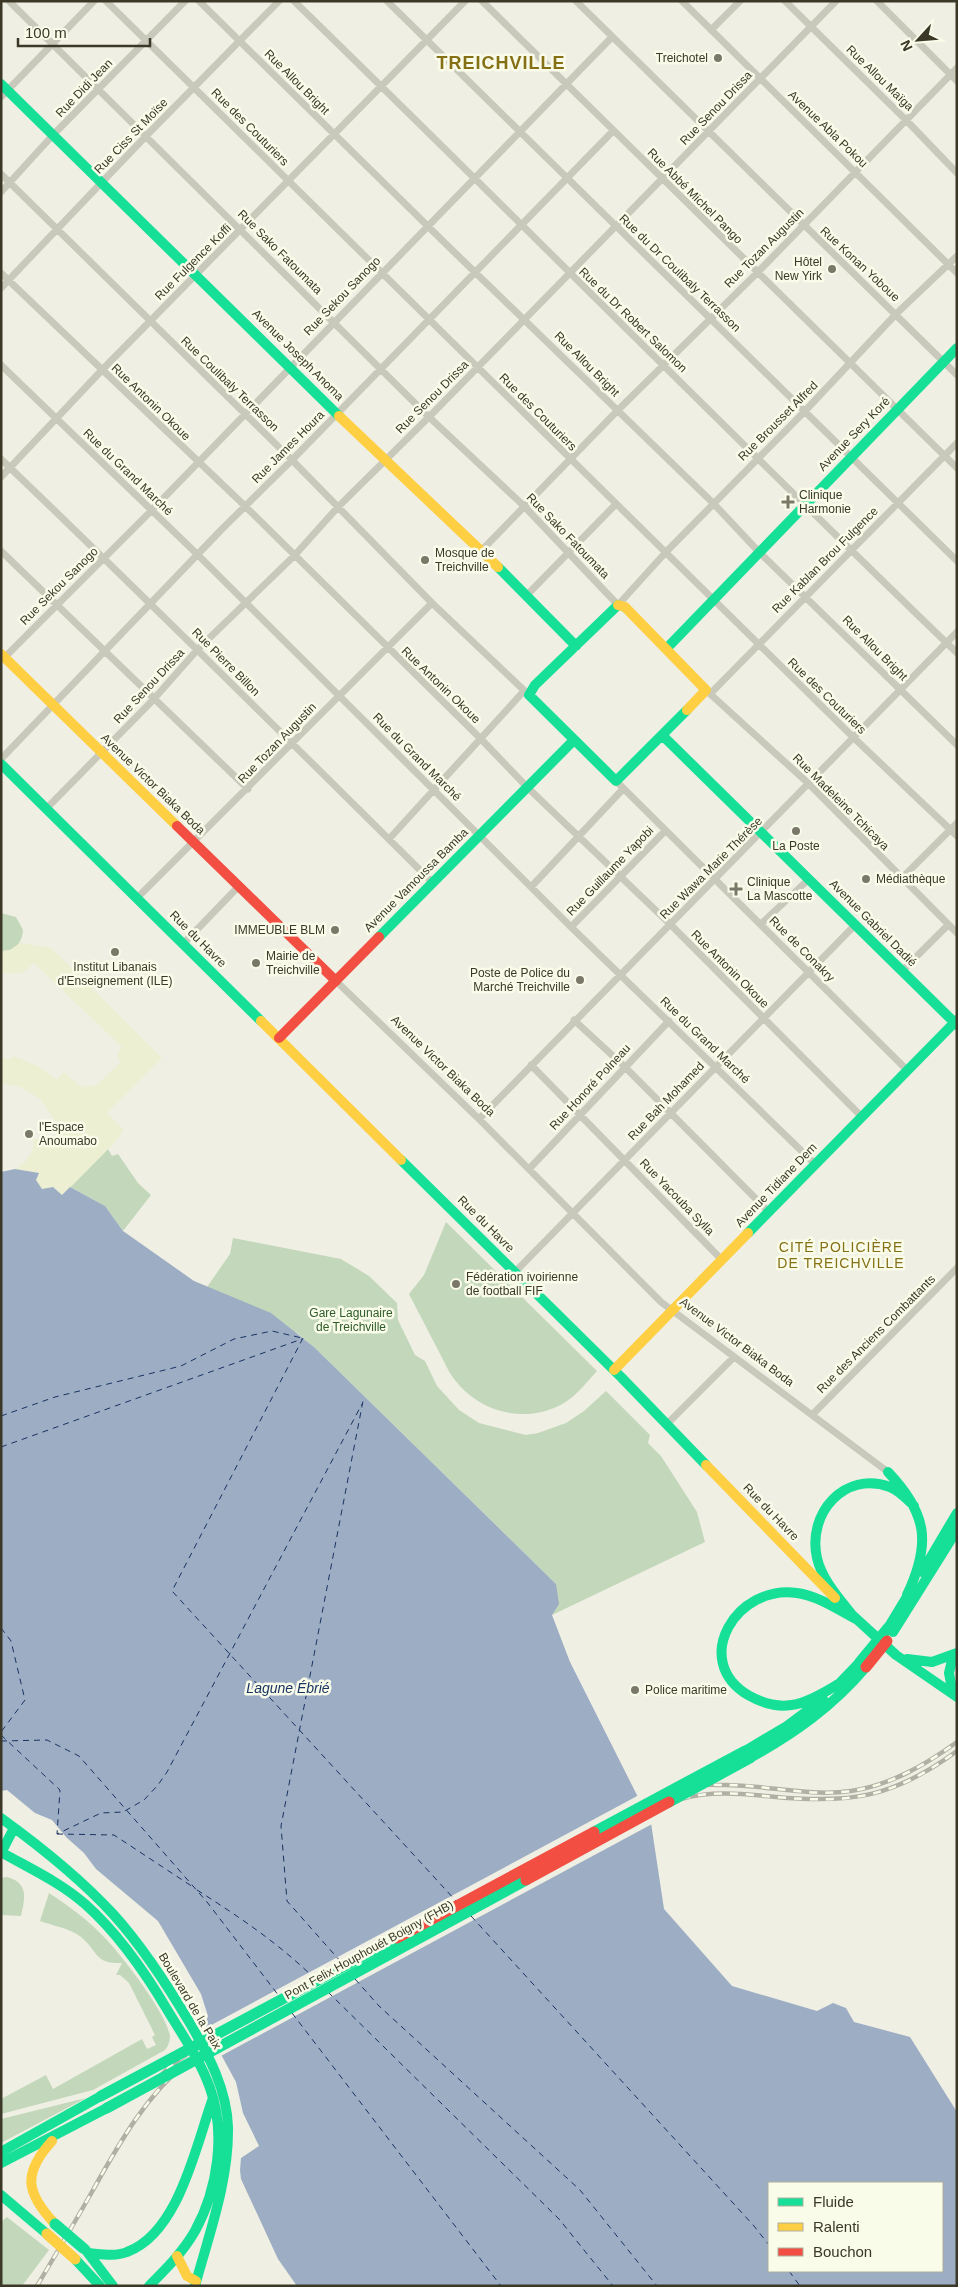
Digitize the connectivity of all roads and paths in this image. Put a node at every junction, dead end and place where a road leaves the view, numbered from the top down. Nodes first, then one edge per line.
1 (9, 1) edge
2 (94, 1) edge
3 (106, 1) edge
4 (185, 1) edge
5 (199, 1) edge
6 (279, 1) edge
7 (294, 1) edge
8 (387, 1) edge
9 (464, 1) edge
10 (482, 1) edge
11 (576, 1) edge
12 (682, 1) edge
13 (740, 1) edge
14 (785, 1) edge
15 (836, 1) edge
16 (877, 1) edge
17 (811, 27) junction
18 (711, 30) junction
19 (612, 37) junction
20 (146, 40) junction
21 (427, 40) junction
22 (240, 41) junction
23 (53, 44) junction
24 (957, 68) edge
25 (950, 75) junction
26 (760, 78) junction
27 (957, 81) edge
28 (566, 84) junction
29 (194, 87) junction
30 (381, 87) junction
31 (98, 89) junction
32 (3, 91) edge
33 (906, 120) junction
34 (519, 131) junction
35 (613, 131) junction
36 (709, 131) junction
37 (53, 135) junction
38 (334, 135) junction
39 (146, 136) junction
40 (855, 171) junction
41 (957, 173) edge
42 (1, 174) edge
43 (567, 178) junction
44 (473, 179) junction
45 (662, 179) junction
46 (102, 182) junction
47 (288, 182) junction
48 (10, 183) junction
49 (1, 192) edge
50 (427, 226) junction
51 (520, 226) junction
52 (616, 226) junction
53 (803, 226) junction
54 (57, 229) junction
55 (241, 229) junction
56 (957, 256) edge
57 (948, 265) junction
58 (381, 272) junction
59 (1, 273) edge
60 (196, 273) junction
61 (476, 273) junction
62 (757, 273) junction
63 (957, 273) edge
64 (569, 274) junction
65 (9, 281) junction
66 (1, 288) edge
67 (896, 314) junction
68 (711, 318) junction
69 (428, 320) junction
70 (524, 320) junction
71 (334, 321) junction
72 (150, 322) junction
73 (957, 348) edge
74 (943, 362) junction
75 (851, 363) junction
76 (1, 366) edge
77 (290, 366) junction
78 (663, 366) junction
79 (381, 368) junction
80 (477, 368) junction
81 (102, 370) junction
82 (957, 375) edge
83 (898, 408) junction
84 (617, 411) junction
85 (805, 412) junction
86 (244, 414) junction
87 (337, 414) junction
88 (429, 417) junction
89 (57, 418) junction
90 (957, 443) edge
91 (944, 456) junction
92 (386, 458) junction
93 (758, 458) junction
94 (850, 458) junction
95 (1, 459) edge
96 (570, 459) junction
97 (292, 460) junction
98 (197, 462) junction
99 (10, 467) junction
100 (957, 468) edge
101 (1, 477) edge
102 (713, 503) junction
103 (898, 503) junction
104 (616, 504) junction
105 (804, 505) junction
106 (245, 506) junction
107 (524, 506) junction
108 (338, 507) junction
109 (152, 510) junction
110 (482, 550) junction
111 (1, 551) edge
112 (666, 552) junction
113 (759, 552) junction
114 (850, 552) junction
115 (568, 554) junction
116 (198, 555) junction
117 (294, 556) junction
118 (103, 558) junction
119 (957, 561) edge
120 (526, 596) junction
121 (806, 596) junction
122 (713, 599) junction
123 (245, 602) junction
124 (432, 602) junction
125 (56, 605) junction
126 (151, 605) junction
127 (618, 605) junction
128 (957, 632) edge
129 (946, 643) junction
130 (758, 644) junction
131 (576, 646) junction
132 (386, 647) junction
133 (667, 648) junction
134 (198, 649) junction
135 (105, 653) junction
136 (957, 654) edge
137 (3, 656) edge
138 (900, 689) junction
139 (708, 692) junction
140 (527, 693) junction
141 (340, 694) junction
142 (153, 700) junction
143 (53, 705) junction
144 (663, 736) junction
145 (480, 738) junction
146 (854, 738) junction
147 (573, 741) junction
148 (293, 743) junction
149 (957, 745) edge
150 (101, 752) junction
151 (1, 759) edge
152 (1, 764) edge
153 (809, 784) junction
154 (619, 785) junction
155 (527, 787) junction
156 (248, 789) junction
157 (435, 791) junction
158 (46, 809) junction
159 (957, 823) edge
160 (950, 830) junction
161 (665, 831) junction
162 (762, 833) junction
163 (577, 835) junction
164 (479, 836) junction
165 (957, 836) edge
166 (389, 839) junction
167 (193, 842) junction
168 (622, 877) junction
169 (714, 878) junction
170 (901, 879) junction
171 (809, 880) junction
172 (433, 883) junction
173 (238, 887) junction
174 (530, 887) junction
175 (137, 898) junction
176 (761, 924) junction
177 (671, 925) junction
178 (855, 925) junction
179 (948, 925) junction
180 (571, 927) junction
181 (957, 933) edge
182 (184, 944) junction
183 (808, 970) junction
184 (902, 971) junction
185 (620, 974) junction
186 (336, 981) junction
187 (762, 1017) junction
188 (574, 1020) junction
189 (669, 1020) junction
190 (956, 1022) edge
191 (279, 1038) junction
192 (531, 1065) junction
193 (715, 1066) junction
194 (626, 1068) junction
195 (907, 1070) junction
196 (670, 1113) junction
197 (579, 1115) junction
198 (862, 1117) junction
199 (479, 1119) junction
200 (625, 1160) junction
201 (815, 1164) junction
202 (529, 1169) junction
203 (768, 1211) junction
204 (573, 1213) junction
205 (722, 1260) junction
206 (957, 1268) edge
207 (515, 1272) junction
208 (672, 1311) junction
209 (734, 1357) junction
210 (614, 1370) junction
211 (812, 1415) junction
212 (667, 1424) junction
213 (888, 1472) joint
214 (914, 1506) junction
215 (957, 1513) edge
216 (957, 1530) edge
217 (957, 1545) edge
218 (936, 1565) junction
219 (907, 1595) junction
220 (856, 1620) junction
221 (890, 1630) junction
222 (955, 1654) edge
223 (896, 1655) junction
224 (863, 1664) junction
225 (840, 1683) junction
226 (955, 1696) edge
227 (747, 1754) junction
228 (1, 1818) edge
229 (14, 1828) junction
230 (1, 1852) edge
231 (213, 2098) junction
232 (60, 2133) junction
233 (1, 2152) edge
234 (1, 2163) edge
235 (1, 2194) edge
236 (86, 2250) junction
237 (177, 2256) junction
238 (196, 2284) edge
239 (151, 2285) edge
240 (100, 2286) edge
241 (113, 2286) edge

1 - 23 street, Rue Sako Fatoumata
2 - 23 street
3 - 20 street, Rue des Couturiers
4 - 20 street, Rue Didi Jean
5 - 22 street, Rue Allou Bright
6 - 22 street, Rue Ciss St Moïse
7 - 30 street, Rue du Dr Robert Salomon
8 - 21 street, Rue du Dr Coulibaly Terrasson
9 - 21 street, Rue Fulgence Koffi
10 - 28 street, Rue Abbé Michel Pango
11 - 19 street, Rue Konan Yoboue
12 - 18 street, Avenue Abla Pokou
13 - 18 street
14 - 17 street, Rue Allou Maïga
15 - 17 street, Rue Senou Drissa
16 - 25 street
17 - 26 street, Rue Senou Drissa
17 - 33 street, Rue Allou Maïga
18 - 26 street, Avenue Abla Pokou
19 - 28 street, Rue Sekou Sanogo
19 - 36 street, Rue Konan Yoboue
20 - 29 street, Rue des Couturiers
20 - 31 street, Rue Didi Jean
21 - 30 street, Rue Fulgence Koffi
21 - 34 street, Rue du Dr Coulibaly Terrasson
22 - 29 street, Rue Ciss St Moïse
22 - 38 street, Rue Allou Bright
23 - 31 street, Rue Sako Fatoumata
23 - 32 street
24 - 25 street, Rue Tozan Augustin
25 - 27 street
25 - 33 street, Rue Tozan Augustin
26 - 36 street, Rue Senou Drissa
26 - 40 street, Avenue Abla Pokou
28 - 34 street, Rue Sekou Sanogo
28 - 35 street, Rue Abbé Michel Pango
29 - 39 street, Rue Ciss St Moïse
29 - 47 street, Rue des Couturiers
30 - 38 street, Rue Fulgence Koffi
30 - 44 street, Rue du Dr Robert Salomon
31 - 37 street, Rue Didi Jean
31 - 39 street, Rue Sako Fatoumata
32 - 37 main road, Avenue Joseph Anoma
33 - 40 street, Rue Tozan Augustin
33 - 41 street, Rue Allou Maïga
34 - 43 street, Rue du Dr Coulibaly Terrasson
34 - 44 street, Rue Sekou Sanogo
35 - 43 street, Rue James Houra
35 - 45 street, Rue Abbé Michel Pango
36 - 45 street, Rue Senou Drissa
36 - 53 street, Rue Konan Yoboue
37 - 46 main road, Avenue Joseph Anoma
37 - 48 street, Rue Didi Jean
38 - 47 street, Rue Fulgence Koffi
38 - 50 street, Rue Allou Bright
39 - 46 street, Rue Ciss St Moïse
39 - 55 street, Rue Sako Fatoumata
40 - 53 street, Rue Tozan Augustin
40 - 57 street, Avenue Abla Pokou
42 - 48 street, Rue Coulibaly Terrasson
43 - 51 street, Rue James Houra
43 - 52 street, Rue du Dr Coulibaly Terrasson
44 - 50 street, Rue Sekou Sanogo
44 - 51 street, Rue du Dr Robert Salomon
45 - 52 street, Rue Senou Drissa
45 - 62 street, Rue Abbé Michel Pango
46 - 54 street, Rue Ciss St Moïse
46 - 60 main road, Avenue Joseph Anoma
47 - 55 street, Rue Fulgence Koffi
47 - 58 street, Rue des Couturiers
48 - 49 street, Rue Didi Jean
48 - 54 street, Rue Coulibaly Terrasson
50 - 58 street, Rue Sekou Sanogo
50 - 61 street, Rue Allou Bright
51 - 61 street, Rue James Houra
51 - 64 street, Rue du Dr Robert Salomon
52 - 64 street, Rue Senou Drissa
52 - 68 street, Rue du Dr Coulibaly Terrasson
53 - 62 street, Rue Tozan Augustin
53 - 67 street, Rue Konan Yoboue
54 - 65 street, Rue Ciss St Moïse
54 - 72 street, Rue Coulibaly Terrasson
55 - 60 street, Rue Fulgence Koffi
55 - 71 street, Rue Sako Fatoumata
56 - 57 street, Rue Brousset Alfred
57 - 63 street, Avenue Abla Pokou
57 - 67 street, Rue Brousset Alfred
58 - 69 street, Rue des Couturiers
58 - 71 street, Rue Sekou Sanogo
59 - 65 street, Rue Antonin Okoue
60 - 72 street, Rue Fulgence Koffi
60 - 77 main road, Avenue Joseph Anoma
61 - 69 street, Rue James Houra
61 - 70 street, Rue Allou Bright
62 - 68 street, Rue Tozan Augustin
62 - 75 street, Rue Abbé Michel Pango
64 - 70 street, Rue Senou Drissa
64 - 78 street, Rue du Dr Robert Salomon
65 - 66 street, Rue Ciss St Moïse
65 - 81 street, Rue Antonin Okoue
67 - 74 street, Rue Konan Yoboue
67 - 75 street, Rue Brousset Alfred
68 - 78 street, Rue Tozan Augustin
68 - 85 street, Rue du Dr Coulibaly Terrasson
69 - 79 street, Rue James Houra
69 - 80 street, Rue des Couturiers
70 - 80 street, Rue Senou Drissa
70 - 84 street, Rue Allou Bright
71 - 77 street, Rue Sekou Sanogo
71 - 79 street, Rue Sako Fatoumata
72 - 81 street, Rue Fulgence Koffi
72 - 86 street, Rue Coulibaly Terrasson
73 - 74 main road, Avenue Sery Koré
74 - 82 street, Rue Konan Yoboue
74 - 83 main road, Avenue Sery Koré
75 - 83 street, Rue Abbé Michel Pango
75 - 85 street, Rue Brousset Alfred
76 - 89 street, Rue du Grand Marché
77 - 86 street, Rue Sekou Sanogo
77 - 87 main road, Avenue Joseph Anoma
78 - 84 street, Rue Tozan Augustin
78 - 93 street, Rue du Dr Robert Salomon
79 - 87 street, Rue James Houra
79 - 88 street, Rue Sako Fatoumata
80 - 88 street, Rue Senou Drissa
80 - 96 street, Rue des Couturiers
81 - 89 street, Rue Fulgence Koffi
81 - 98 street, Rue Antonin Okoue
83 - 91 street, Rue Abbé Michel Pango
83 - 94 main road, Avenue Sery Koré
84 - 96 street, Rue Tozan Augustin
84 - 102 street, Rue Allou Bright
85 - 93 street, Rue Brousset Alfred
85 - 94 street, Rue du Dr Coulibaly Terrasson
86 - 97 street, Rue Coulibaly Terrasson
86 - 98 street, Rue Sekou Sanogo
87 - 92 main road, Avenue Joseph Anoma
87 - 97 street, Rue James Houra
88 - 92 street, Rue Senou Drissa
88 - 107 street, Rue Sako Fatoumata
89 - 99 street, Rue Fulgence Koffi
89 - 109 street, Rue du Grand Marché
90 - 91 street, Rue Kablan Brou Fulgence
91 - 100 street, Rue Abbé Michel Pango
91 - 103 street, Rue Kablan Brou Fulgence
92 - 108 street, Rue Senou Drissa
92 - 110 main road, Avenue Joseph Anoma
93 - 102 street, Rue Brousset Alfred
93 - 105 street, Rue du Dr Robert Salomon
94 - 103 street, Rue du Dr Coulibaly Terrasson
94 - 105 main road, Avenue Sery Koré
95 - 99 street, Rue Pierre Billon
96 - 104 street, Rue des Couturiers
96 - 107 street, Rue Tozan Augustin
97 - 106 street, Rue James Houra
97 - 108 street, Rue Coulibaly Terrasson
98 - 106 street, Rue Antonin Okoue
98 - 109 street, Rue Sekou Sanogo
99 - 101 street, Rue Fulgence Koffi
99 - 118 street, Rue Pierre Billon
102 - 112 street, Rue Brousset Alfred
102 - 113 street, Rue Allou Bright
103 - 114 street, Rue Kablan Brou Fulgence
103 - 119 street, Rue du Dr Coulibaly Terrasson
104 - 112 street, Rue des Couturiers
104 - 115 street
105 - 113 main road, Avenue Sery Koré
105 - 114 street, Rue du Dr Robert Salomon
106 - 116 street, Rue James Houra
106 - 117 street, Rue Antonin Okoue
107 - 110 street, Rue Tozan Augustin
107 - 115 street, Rue Sako Fatoumata
108 - 117 street, Rue Senou Drissa
108 - 124 street, Rue Coulibaly Terrasson
109 - 116 street, Rue du Grand Marché
109 - 118 street, Rue Sekou Sanogo
110 - 120 main road, Avenue Joseph Anoma
111 - 125 street
112 - 122 street, Rue des Couturiers
112 - 127 street, Rue Brousset Alfred
113 - 121 street, Rue Allou Bright
113 - 122 main road, Avenue Sery Koré
114 - 121 street, Rue Kablan Brou Fulgence
114 - 129 street, Rue du Dr Robert Salomon
115 - 120 street
115 - 127 street, Rue Sako Fatoumata
116 - 123 street, Rue du Grand Marché
116 - 126 street, Rue James Houra
117 - 123 street, Rue Senou Drissa
117 - 132 street, Rue Antonin Okoue
118 - 125 street, Rue Sekou Sanogo
118 - 126 street, Rue Pierre Billon
120 - 131 main road, Avenue Joseph Anoma
121 - 130 street, Rue Kablan Brou Fulgence
121 - 138 street, Rue Allou Bright
122 - 130 street, Rue des Couturiers
122 - 133 main road, Avenue Sery Koré
123 - 134 street, Rue Senou Drissa
123 - 141 street, Rue du Grand Marché
124 - 132 street, Rue Tozan Augustin
124 - 140 street, Rue Coulibaly Terrasson
125 - 135 street
125 - 137 street, Rue Sekou Sanogo
126 - 134 street, Rue Pierre Billon
126 - 135 street, Rue James Houra
127 - 131 main road
127 - 133 main road
128 - 129 street, Rue Wawa Marie Thérèse
129 - 136 street, Rue du Dr Robert Salomon
129 - 138 street, Rue Wawa Marie Thérèse
130 - 139 street, Rue Kablan Brou Fulgence
130 - 146 street, Rue des Couturiers
131 - 140 main road
132 - 141 street, Rue Tozan Augustin
132 - 145 street, Rue Antonin Okoue
133 - 139 main road
134 - 142 street, Rue Senou Drissa
134 - 148 street, Rue Pierre Billon
135 - 142 street
135 - 143 street, Rue James Houra
137 - 143 main road, Avenue Victor Biaka Boda
138 - 146 street, Rue Wawa Marie Thérèse
138 - 149 street, Rue Allou Bright
139 - 144 main road
139 - 153 street, Rue Madeleine Tchicaya
140 - 145 street
140 - 147 main road
141 - 148 street, Rue Tozan Augustin
141 - 157 street, Rue du Grand Marché
142 - 150 street, Rue Senou Drissa
142 - 156 street
143 - 150 main road, Avenue Victor Biaka Boda
143 - 151 street, Rue James Houra
144 - 154 main road
144 - 162 main road, Avenue Gabriel Dadié
145 - 155 street, Rue Antonin Okoue
145 - 157 street
146 - 153 street, Rue Wawa Marie Thérèse
146 - 160 street, Rue des Couturiers
147 - 154 main road
147 - 155 main road, Avenue Vamoussa Bamba
148 - 156 street, Rue Tozan Augustin
148 - 166 street, Rue Pierre Billon
150 - 158 street, Rue Senou Drissa
150 - 167 main road, Avenue Victor Biaka Boda
152 - 158 main road, Rue du Havre
153 - 162 street, Rue Wawa Marie Thérèse
153 - 170 street, Rue Madeleine Tchicaya
154 - 161 street, Rue de Conakry
154 - 163 street
155 - 163 street, Rue Antonin Okoue
155 - 164 main road, Avenue Vamoussa Bamba
156 - 167 street, Rue Tozan Augustin
157 - 164 street, Rue du Grand Marché
157 - 166 street
158 - 175 main road, Rue du Havre
159 - 160 street
160 - 165 street, Rue des Couturiers
160 - 170 street
161 - 168 street, Rue Guillaume Yapobi
161 - 169 street, Rue de Conakry
162 - 169 street, Rue Wawa Marie Thérèse
162 - 171 main road, Avenue Gabriel Dadié
163 - 168 street, Rue Antonin Okoue
163 - 174 street
164 - 172 main road, Avenue Vamoussa Bamba
164 - 174 street, Rue du Grand Marché
166 - 172 street, Rue Pierre Billon
167 - 173 main road, Avenue Victor Biaka Boda
167 - 175 street, Rue Tozan Augustin
168 - 177 street, Rue Antonin Okoue
168 - 180 street, Rue Guillaume Yapobi
169 - 176 street, Rue de Conakry
169 - 177 street, Rue Wawa Marie Thérèse
170 - 179 street, Rue Madeleine Tchicaya
171 - 176 street
171 - 178 main road, Avenue Gabriel Dadié
172 - 186 main road, Avenue Vamoussa Bamba
173 - 182 street
173 - 186 main road, Avenue Victor Biaka Boda
174 - 180 street, Rue du Grand Marché
175 - 182 main road, Rue du Havre
176 - 183 street, Rue de Conakry
177 - 185 street, Rue Wawa Marie Thérèse
177 - 187 street, Rue Antonin Okoue
178 - 183 street, Rue Bah Mohamed
178 - 184 main road, Avenue Gabriel Dadié
179 - 181 street, Rue Madeleine Tchicaya
179 - 184 street
180 - 185 street, Rue du Grand Marché
182 - 191 main road, Rue du Havre
183 - 187 street, Rue Bah Mohamed
183 - 195 street, Rue de Conakry
184 - 190 main road, Avenue Gabriel Dadié
185 - 188 street, Rue Wawa Marie Thérèse
185 - 189 street, Rue du Grand Marché
186 - 191 main road, Avenue Vamoussa Bamba
186 - 199 street, Avenue Victor Biaka Boda
187 - 193 street, Rue Bah Mohamed
187 - 198 street, Rue Antonin Okoue
188 - 192 street, Rue Wawa Marie Thérèse
188 - 194 street
189 - 193 street, Rue du Grand Marché
189 - 194 street, Rue Honoré Polneau
190 - 195 main road, Avenue Tidiane Dem
191 - 207 main road, Rue du Havre
192 - 197 street, Rue Yacouba Sylla
192 - 199 street, Rue Wawa Marie Thérèse
193 - 196 street, Rue Bah Mohamed
193 - 201 street, Rue du Grand Marché
194 - 196 street
194 - 197 street, Rue Honoré Polneau
195 - 198 main road, Avenue Tidiane Dem
196 - 200 street, Rue Bah Mohamed
196 - 203 street
197 - 200 street, Rue Yacouba Sylla
197 - 202 street, Rue Honoré Polneau
198 - 201 main road, Avenue Tidiane Dem
199 - 202 street, Avenue Victor Biaka Boda
200 - 204 street, Rue Bah Mohamed
200 - 205 street, Rue Yacouba Sylla
201 - 203 main road, Avenue Tidiane Dem
202 - 204 street, Avenue Victor Biaka Boda
203 - 205 main road, Avenue Tidiane Dem
204 - 207 street, Rue Bah Mohamed
204 - 208 street, Avenue Victor Biaka Boda
205 - 208 main road, Avenue Tidiane Dem
206 - 211 street, Rue des Anciens Combattants
207 - 210 main road, Rue du Havre
208 - 209 street, Avenue Victor Biaka Boda
208 - 210 main road, Avenue Tidiane Dem
209 - 211 street, Avenue Victor Biaka Boda
209 - 212 street
210 - 212 main road, Rue du Havre
211 - 213 street, Avenue Victor Biaka Boda
212 - 220 main road, Rue du Havre
213 - 214 main road
214 - 219 main road
214 - 220 main road
215 - 219 main road
216 - 218 main road
217 - 218 main road
218 - 221 main road
219 - 221 main road
220 - 223 main road, Rue du Havre
220 - 225 main road
221 - 224 main road, bridge
222 - 223 main road
222 - 226 main road
223 - 226 main road, Rue du Havre
224 - 225 main road
224 - 227 main road
225 - 227 main road
227 - 232 main road, Pont Felix Houphouét Boigny (FHB), bridge
227 - 233 main road, Pont Felix Houphouét Boigny (FHB), bridge
228 - 229 main road, Boulevard de la Paix
229 - 230 main road
229 - 238 main road, Boulevard de la Paix
230 - 231 main road, Boulevard de la Paix
231 - 236 main road
231 - 237 main road, Boulevard de la Paix
232 - 234 main road, Pont Felix Houphouét Boigny (FHB)
232 - 236 main road, bridge
235 - 240 main road, bridge
236 - 241 main road
237 - 238 main road
237 - 239 main road, Boulevard de la Paix

